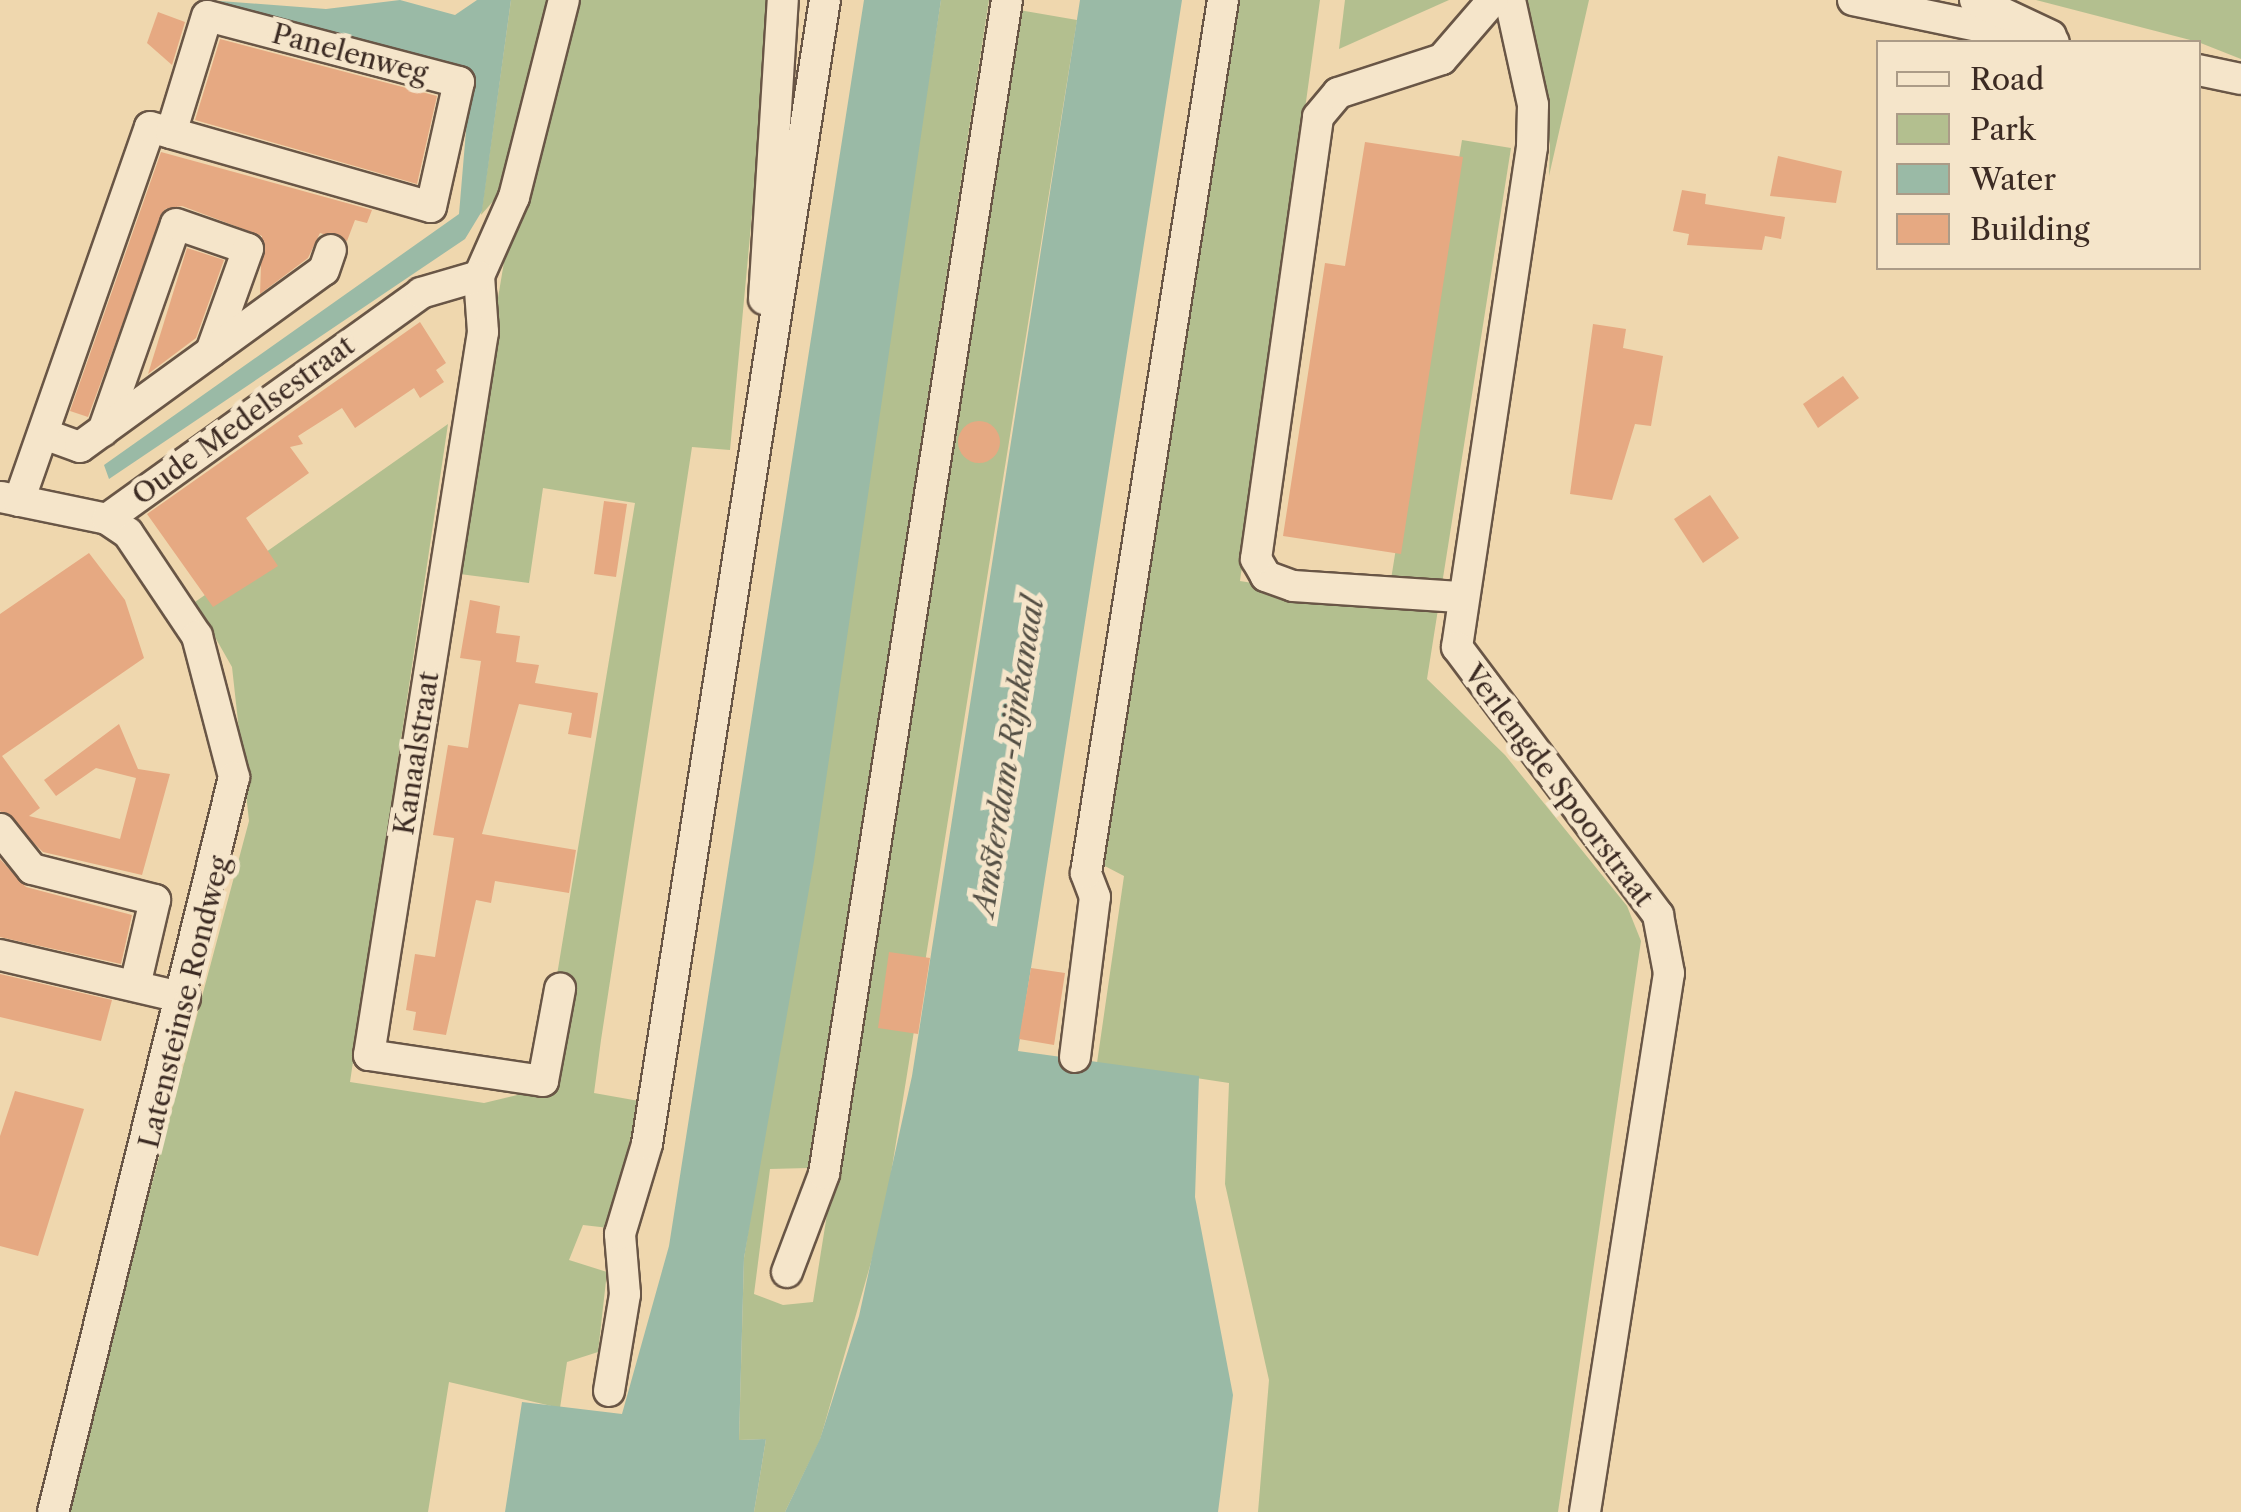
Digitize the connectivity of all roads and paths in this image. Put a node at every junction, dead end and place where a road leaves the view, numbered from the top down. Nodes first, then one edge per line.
1 (564, 0) edge
2 (782, 0) edge
3 (826, 0) edge
4 (1007, 0) edge
5 (1223, 0) edge
6 (1493, 0) edge
7 (1510, 0) edge
8 (1853, 0) edge
9 (1975, 0) edge
10 (2045, 40) edge
11 (2053, 40) edge
12 (2201, 71) edge
13 (2241, 79) edge
14 (160, 130) junction
15 (332, 250) dead end
16 (479, 276) junction
17 (774, 320) junction
18 (212, 352) junction
19 (103, 431) junction
20 (44, 434) junction
21 (5, 499) edge
22 (107, 519) junction
23 (1459, 597) junction
24 (0, 829) edge
25 (0, 955) edge
26 (134, 986) junction
27 (560, 989) dead end
28 (185, 998) junction
29 (1074, 1057) dead end
30 (787, 1272) dead end
31 (609, 1391) dead end
32 (53, 1512) edge
33 (1585, 1512) edge

1 - 16 street
2 - 17 street
3 - 17 street
4 - 30 street
5 - 29 street
6 - 23 street
7 - 23 street, Verlengde Spoorstraat
8 - 10 street
9 - 11 street
12 - 13 street
14 - 14 street, Panelenweg
14 - 20 street, Panelenweg
15 - 18 street
16 - 22 street, Oude Medelsestraat
16 - 27 street, Kanaalstraat
17 - 31 street
18 - 19 street
18 - 19 street
19 - 20 street
20 - 21 street, Panelenweg
21 - 22 street, Oude Medelsestraat
22 - 28 street, Latensteinse Rondweg
23 - 33 street, Verlengde Spoorstraat
24 - 26 street
25 - 26 street
26 - 28 street
28 - 32 street, Latensteinse Rondweg

